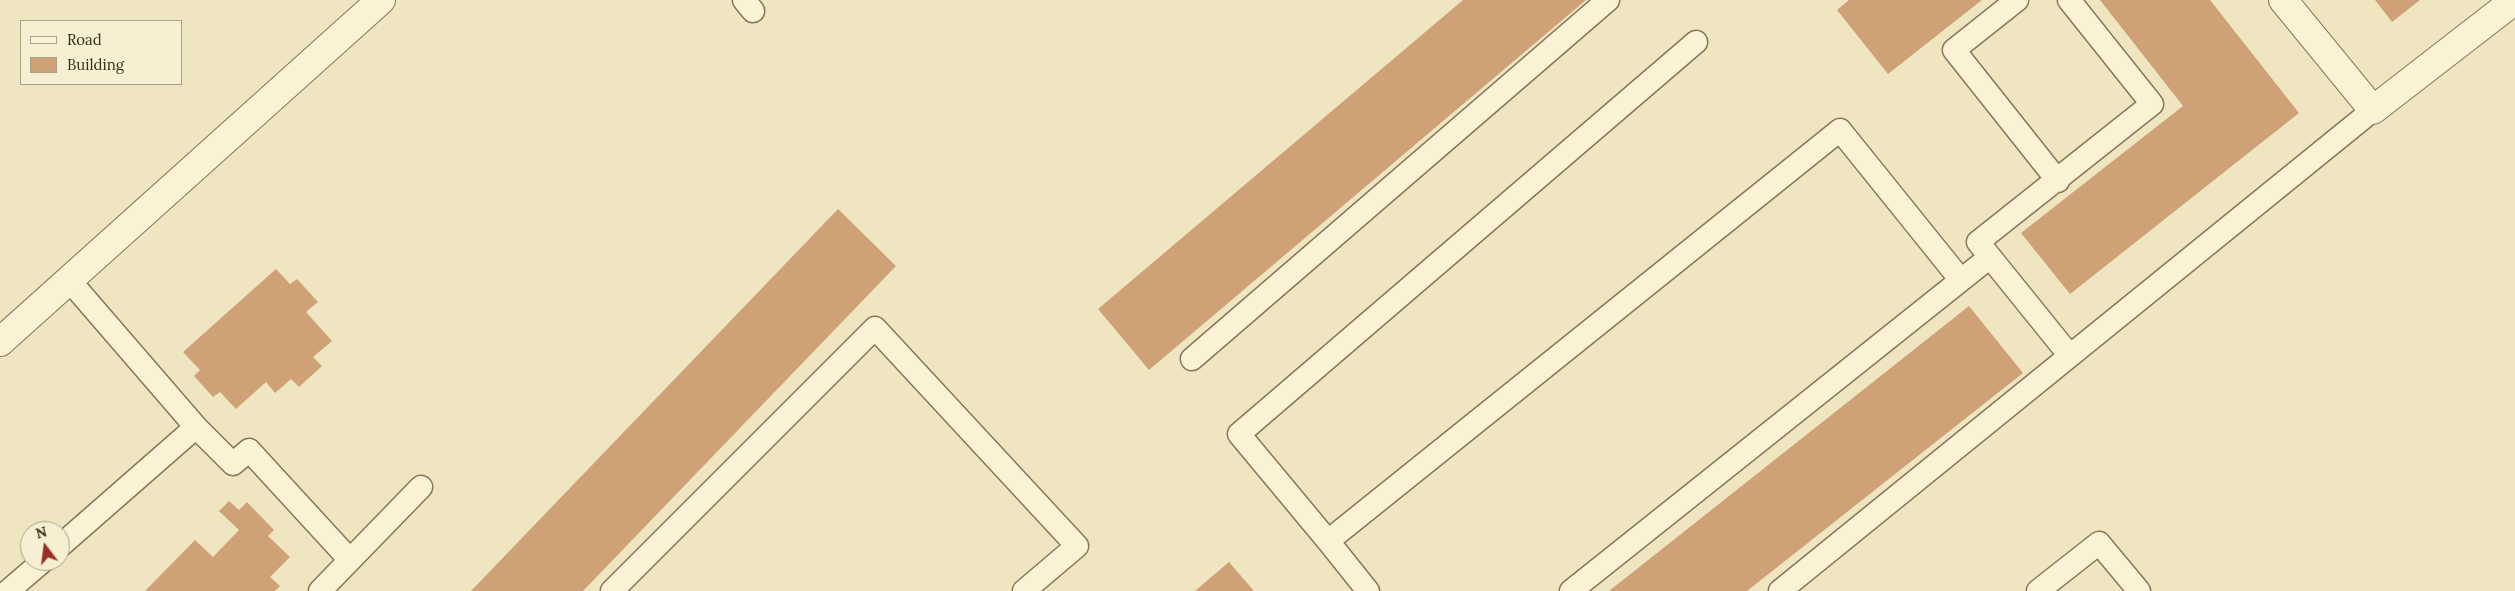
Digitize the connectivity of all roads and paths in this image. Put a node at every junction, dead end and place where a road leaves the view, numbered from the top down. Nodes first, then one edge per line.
1 (381, 0) edge
2 (1608, 0) edge
3 (2017, 0) edge
4 (2069, 0) edge
5 (2283, 0) edge
6 (2515, 0) edge
7 (1696, 42) dead end
8 (2373, 110) junction
9 (2058, 181) junction
10 (1990, 257) junction
11 (1960, 279) junction
12 (69, 280) junction
13 (0, 342) edge
14 (2070, 356) junction
15 (1192, 359) dead end
16 (196, 427) junction
17 (421, 487) dead end
18 (70, 537) edge
19 (1328, 541) junction
20 (350, 560) junction
21 (31, 571) edge
22 (8, 591) edge
23 (320, 591) edge
24 (612, 591) edge
25 (1024, 591) edge
26 (1368, 591) edge
27 (1572, 591) edge
28 (1780, 591) edge
29 (2038, 591) edge
30 (2139, 591) edge

1 - 12 street
2 - 15 lane
3 - 9 lane
4 - 9 lane
5 - 8 street
6 - 8 street
7 - 19 lane
8 - 14 lane
9 - 10 lane
10 - 11 lane
10 - 14 lane
11 - 19 lane
11 - 27 lane
12 - 13 street
12 - 16 lane
14 - 28 lane
16 - 18 lane
16 - 20 lane
17 - 20 lane
19 - 26 lane
20 - 23 lane
21 - 22 lane
24 - 25 lane
29 - 30 lane

